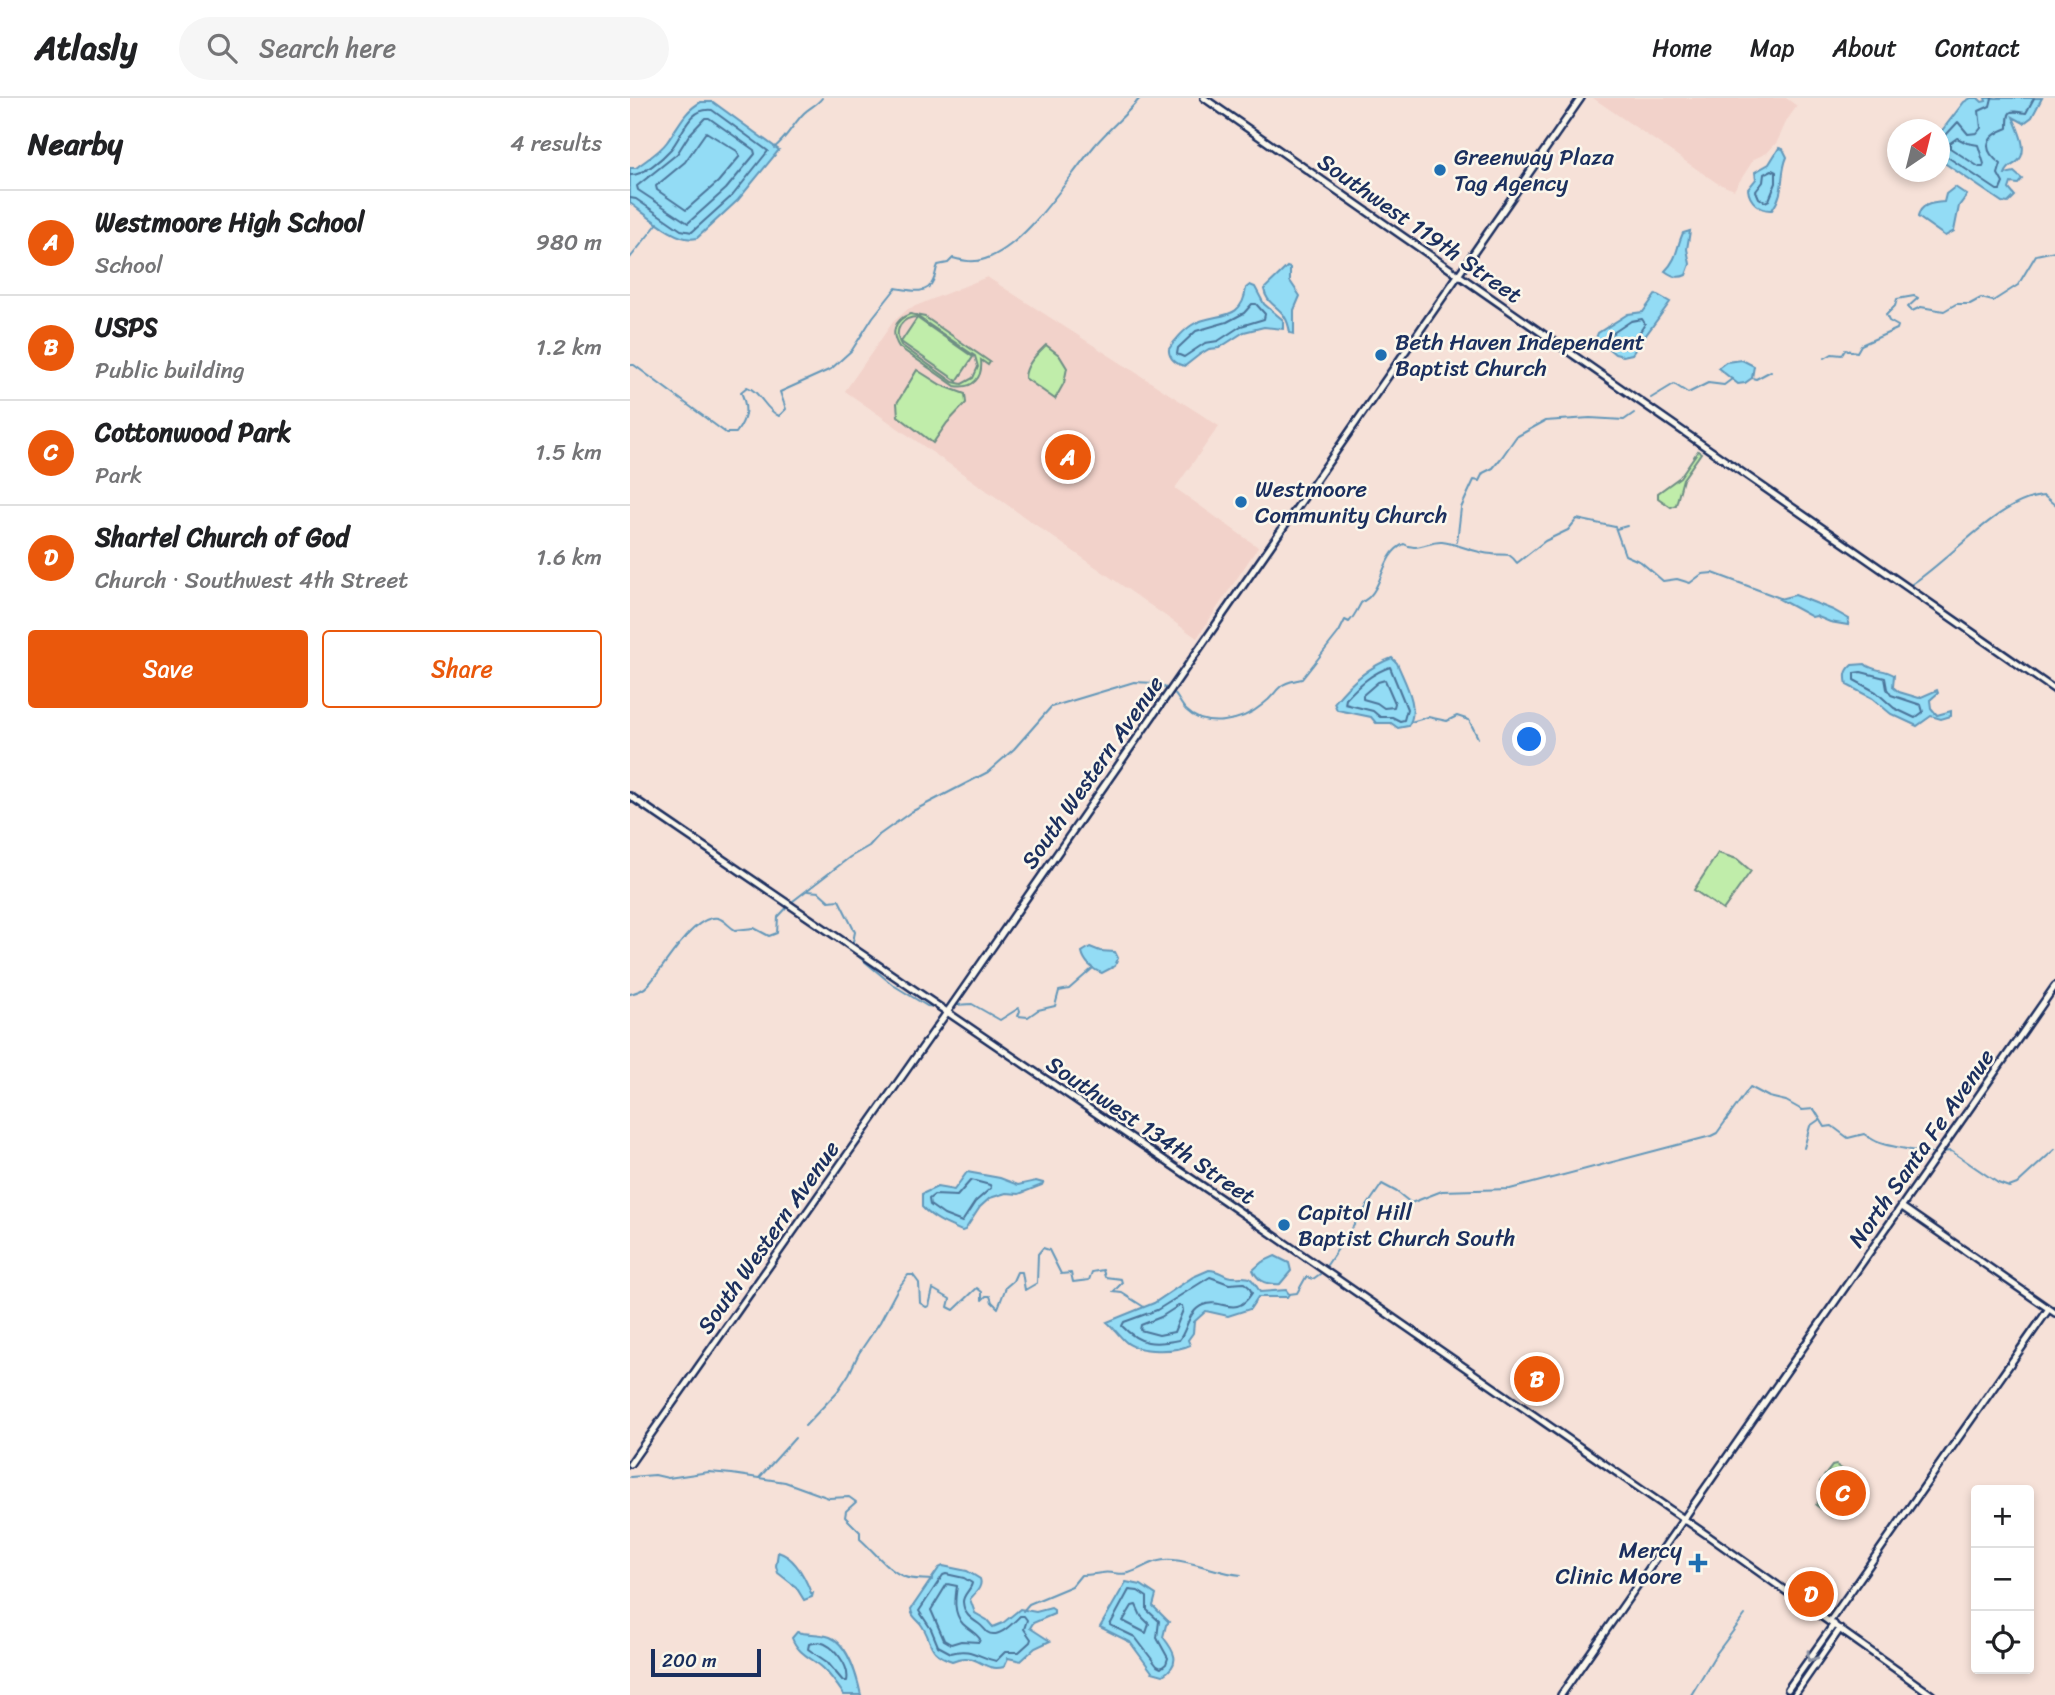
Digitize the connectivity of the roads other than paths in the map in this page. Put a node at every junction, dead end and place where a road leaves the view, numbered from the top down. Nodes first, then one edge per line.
1 (1204, 98) edge
2 (1581, 98) edge
3 (1457, 276) junction
4 (2055, 690) edge
5 (630, 796) edge
6 (2055, 986) edge
7 (948, 1011) junction
8 (1902, 1207) junction
9 (2048, 1310) junction
10 (2055, 1314) edge
11 (630, 1464) edge
12 (1685, 1520) junction
13 (1832, 1623) junction
14 (1840, 1629) junction
15 (1788, 1689) dead end
16 (1795, 1694) edge
17 (1561, 1695) edge
18 (1933, 1695) edge

1 - 3 main road, Southwest 119th Street
2 - 3 main road, South Western Avenue
3 - 4 main road, Southwest 119th Street
3 - 7 main road, South Western Avenue
5 - 7 main road, Southwest 134th Street
6 - 8 main road, North Santa Fe Avenue
7 - 11 main road, South Western Avenue
7 - 12 main road, Southwest 134th Street
8 - 9 main road
8 - 12 main road, North Santa Fe Avenue
9 - 10 main road
9 - 13 main road
12 - 13 main road, Southwest 134th Street
12 - 17 main road, North Santa Fe Avenue
13 - 14 main road, Southwest 134th Street
13 -> 15 main road
14 - 16 main road
14 - 18 main road, Southwest 134th Street

